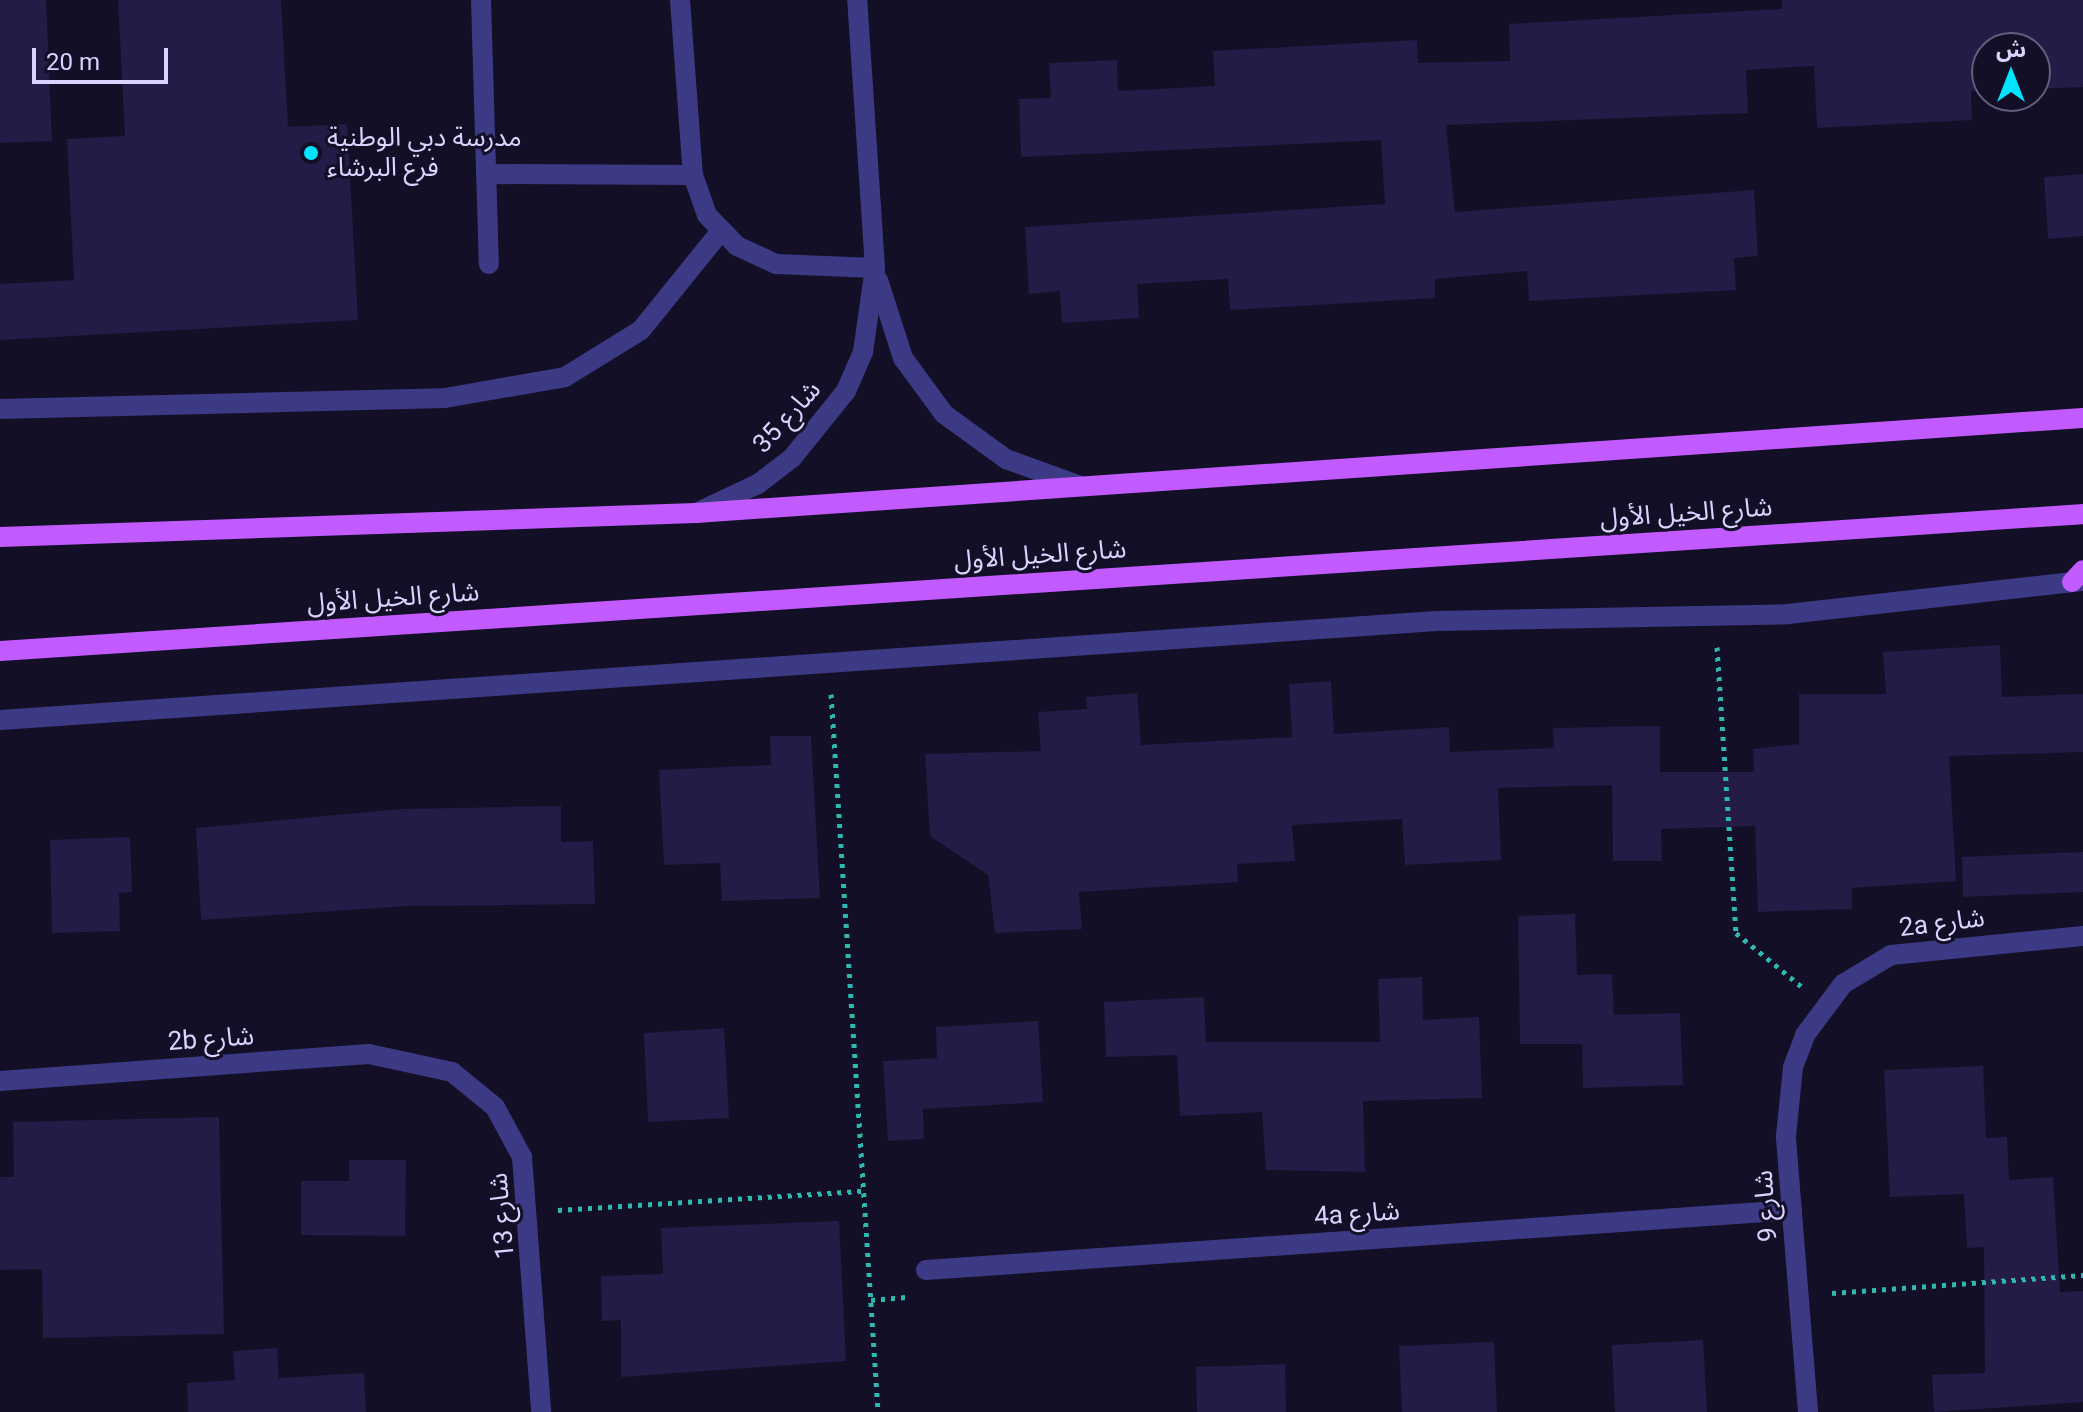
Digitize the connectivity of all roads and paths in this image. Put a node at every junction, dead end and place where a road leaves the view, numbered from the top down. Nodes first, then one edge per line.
1 (481, 0) edge
2 (680, 0) edge
3 (857, 0) edge
4 (486, 174) junction
5 (693, 175) junction
6 (720, 232) junction
7 (489, 264) dead end
8 (875, 268) junction
9 (0, 409) edge
10 (2083, 418) edge
11 (1080, 486) junction
12 (696, 513) junction
13 (2083, 514) edge
14 (0, 537) edge
15 (2079, 578) edge
16 (1715, 618) junction
17 (0, 651) edge
18 (829, 661) junction
19 (0, 720) edge
20 (2083, 936) edge
21 (1823, 1005) junction
22 (426, 1061) joint
23 (0, 1081) edge
24 (864, 1191) junction
25 (1792, 1210) junction
26 (529, 1212) junction
27 (926, 1270) dead end
28 (2083, 1275) edge
29 (1799, 1295) junction
30 (541, 1412) edge
31 (878, 1412) edge
32 (1808, 1412) edge

1 - 4 street
2 - 5 street
3 - 8 street, شارع 35
4 - 5 street
4 - 7 street
5 - 6 street
6 - 8 street
6 - 9 street
8 - 11 street, شارع 35
8 - 12 street, شارع 35
10 - 11 main road
11 - 12 main road
12 - 14 main road
13 - 17 main road, شارع الخيل الأول
15 - 16 street
16 - 18 street
16 - 21 path
18 - 19 street
18 - 24 path
20 - 21 street, 2a شارع
21 - 25 street, شارع 9
22 - 23 street, 2b شارع
22 - 26 street, شارع 13
24 - 26 path
24 - 31 path
25 - 27 street, 4a شارع
25 - 29 street, شارع 9
26 - 30 street, شارع 13
28 - 29 path
29 - 32 street, شارع 9

